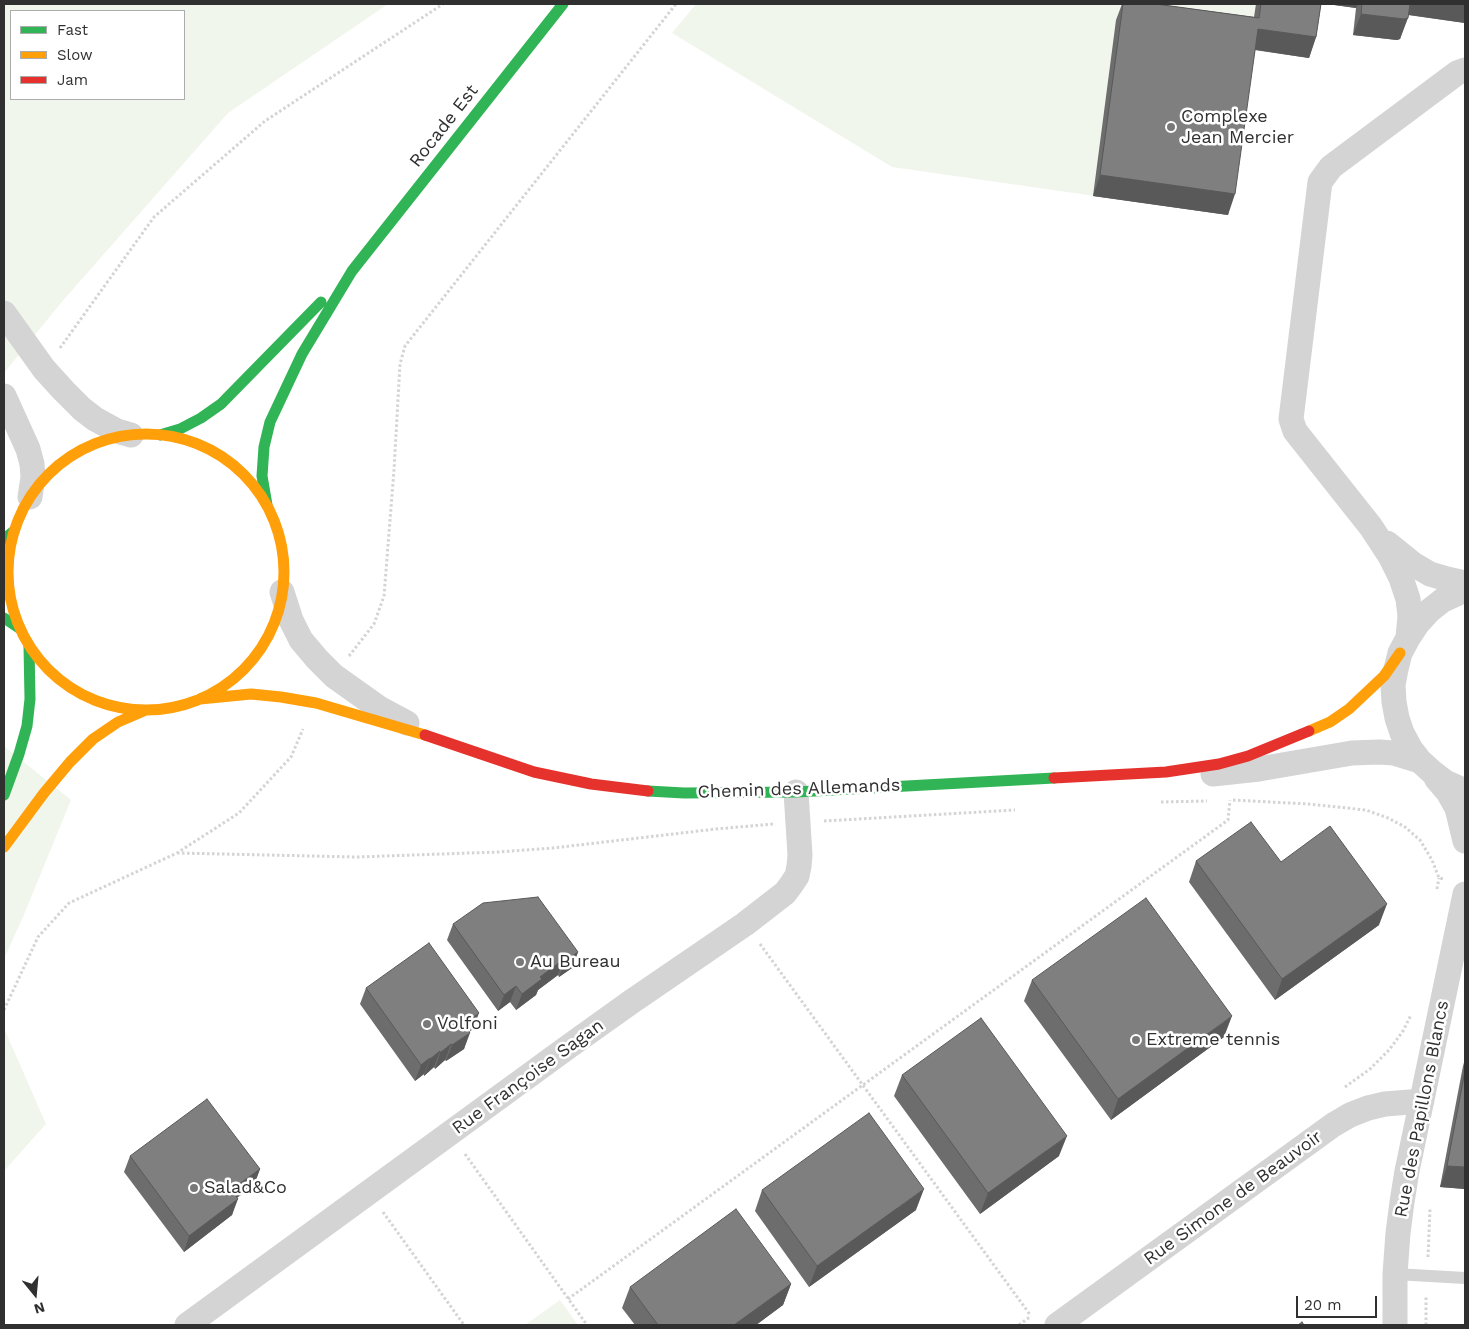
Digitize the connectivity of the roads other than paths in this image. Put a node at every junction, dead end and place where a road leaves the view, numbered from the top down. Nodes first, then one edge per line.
1 (563, 4) edge
2 (1465, 70) edge
3 (352, 271) junction
4 (4, 313) edge
5 (4, 396) edge
6 (131, 435) junction
7 (160, 435) junction
8 (30, 497) junction
9 (267, 506) junction
10 (1371, 527) junction
11 (14, 531) junction
12 (4, 539) edge
13 (1465, 583) edge
14 (1465, 590) edge
15 (282, 592) junction
16 (4, 618) edge
17 (20, 628) junction
18 (1404, 645) junction
19 (29, 646) junction
20 (200, 699) junction
21 (146, 710) junction
22 (438, 739) junction
23 (1426, 766) junction
24 (1166, 772) junction
25 (1465, 791) edge
26 (796, 792) junction
27 (4, 795) edge
28 (1465, 841) edge
29 (4, 847) edge
30 (1456, 886) edge
31 (1422, 1101) junction
32 (1395, 1274) junction
33 (1465, 1278) edge
34 (187, 1325) edge
35 (1057, 1325) edge
36 (1395, 1325) edge

1 - 3 main road, Rocade Est
2 - 10 street
3 - 7 main road, Rocade Est
3 - 9 main road, Rocade Est
4 - 6 street
5 - 8 street
6 - 7 main road
6 - 8 main road
7 - 9 main road
8 - 11 main road
9 - 15 main road
10 - 13 street
10 - 18 street
11 - 12 main road
11 - 17 main road
14 - 18 street
15 - 20 main road
15 - 22 street, Chemin des Allemands
16 - 17 main road
17 - 19 main road
18 - 23 street
18 - 24 main road, Chemin des Allemands
19 - 21 main road
19 - 27 main road
20 - 21 main road
20 - 22 main road, Chemin des Allemands
21 - 29 main road
22 - 26 main road, Chemin des Allemands
23 - 24 street, Chemin des Allemands
23 - 25 street
23 - 28 street
24 - 26 main road, Chemin des Allemands
26 - 34 street, Rue Françoise Sagan
30 - 31 street, Rue des Papillons Blancs
31 - 32 street, Rue des Papillons Blancs
31 - 35 street, Rue Simone de Beauvoir
32 - 33 lane
32 - 36 street, Rue des Papillons Blancs

